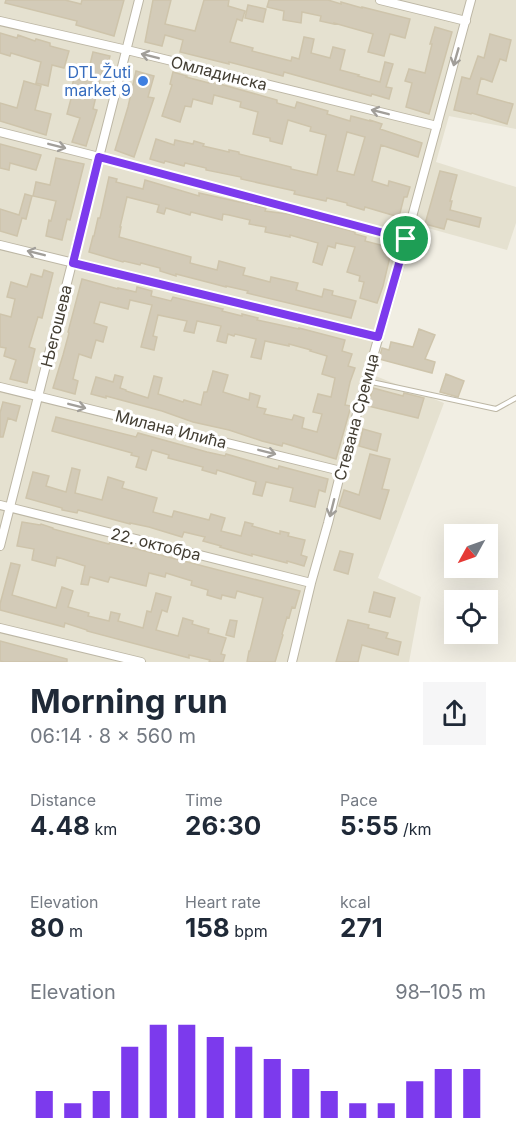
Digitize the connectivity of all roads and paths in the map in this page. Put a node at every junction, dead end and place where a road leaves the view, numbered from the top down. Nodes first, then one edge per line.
1 (139, 0) edge
2 (380, 0) edge
3 (471, 0) edge
4 (0, 21) edge
5 (466, 21) junction
6 (127, 50) junction
7 (437, 126) junction
8 (0, 132) edge
9 (99, 157) junction
10 (406, 239) junction
11 (0, 245) edge
12 (73, 263) junction
13 (378, 337) junction
14 (366, 381) junction
15 (0, 387) edge
16 (38, 397) junction
17 (516, 398) edge
18 (341, 471) junction
19 (0, 505) edge
20 (10, 508) junction
21 (0, 546) edge
22 (311, 584) junction
23 (0, 628) edge
24 (141, 662) edge
25 (292, 662) edge

1 - 6 street, Његошева
2 - 5 street
3 - 5 street, Стевана Сремца
4 - 6 street, Омладинска
5 -> 7 street, Стевана Сремца
7 -> 6 street, Омладинска
6 - 9 street, Његошева
7 - 10 street, Стевана Сремца
8 -> 9 street
9 - 10 street
9 - 12 street, Његошева
10 - 13 street, Стевана Сремца
12 -> 11 street
12 - 13 street
12 - 16 street, Његошева
13 - 14 street, Стевана Сремца
14 - 17 lane
14 - 18 street, Стевана Сремца
15 - 16 street, Милана Илића
16 -> 18 street, Милана Илића
16 - 20 street, Његошева
18 -> 22 street, Стевана Сремца
19 - 20 street, 22. октобра
20 - 21 street, Његошева
20 - 22 street, 22. октобра
22 - 25 street, Стевана Сремца
23 - 24 street

